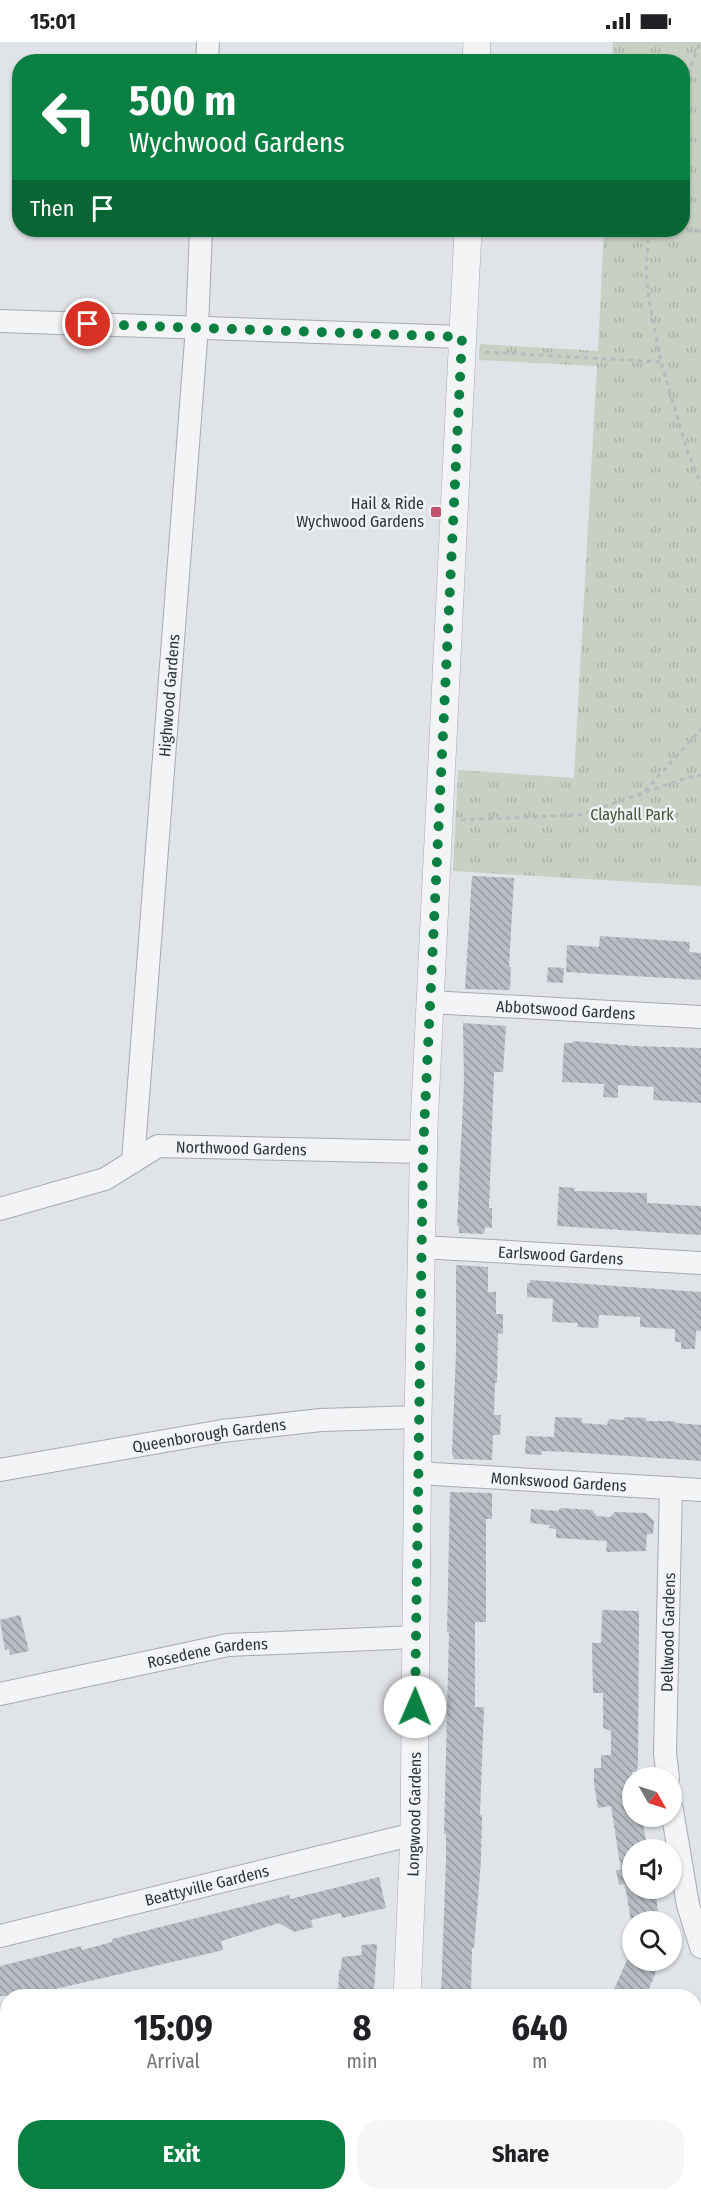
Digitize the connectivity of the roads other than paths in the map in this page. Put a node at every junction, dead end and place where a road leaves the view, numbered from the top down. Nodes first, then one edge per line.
1 (201, 237) edge
2 (468, 237) edge
3 (0, 321) edge
4 (197, 327) junction
5 (462, 344) junction
6 (430, 1008) junction
7 (701, 1017) edge
8 (423, 1139) junction
9 (134, 1162) junction
10 (0, 1209) edge
11 (421, 1247) junction
12 (701, 1263) edge
13 (418, 1417) junction
14 (0, 1470) edge
15 (417, 1473) junction
16 (671, 1488) junction
17 (701, 1490) edge
18 (416, 1637) junction
19 (0, 1694) edge
20 (667, 1767) edge
21 (675, 1827) edge
22 (414, 1834) junction
23 (0, 1936) edge
24 (701, 1947) edge
25 (407, 1989) edge

1 - 4 street, Highwood Gardens
2 - 5 street, Longwood Gardens
3 - 4 street
4 - 5 street
4 - 9 street, Highwood Gardens
5 - 6 street, Longwood Gardens
6 - 7 street, Abbotswood Gardens
6 - 8 street, Longwood Gardens
8 - 9 street, Northwood Gardens
8 - 11 street, Longwood Gardens
9 - 10 street, Northwood Gardens
11 - 12 street, Earlswood Gardens
11 - 13 street, Longwood Gardens
13 - 14 street, Queenborough Gardens
13 - 15 street, Longwood Gardens
15 - 16 street, Monkswood Gardens
15 - 18 street, Longwood Gardens
16 - 17 street, Monkswood Gardens
16 - 20 street, Dellwood Gardens
18 - 19 street, Rosedene Gardens
18 - 22 street, Longwood Gardens
21 - 24 street
22 - 23 street, Beattyville Gardens
22 - 25 street, Longwood Gardens

